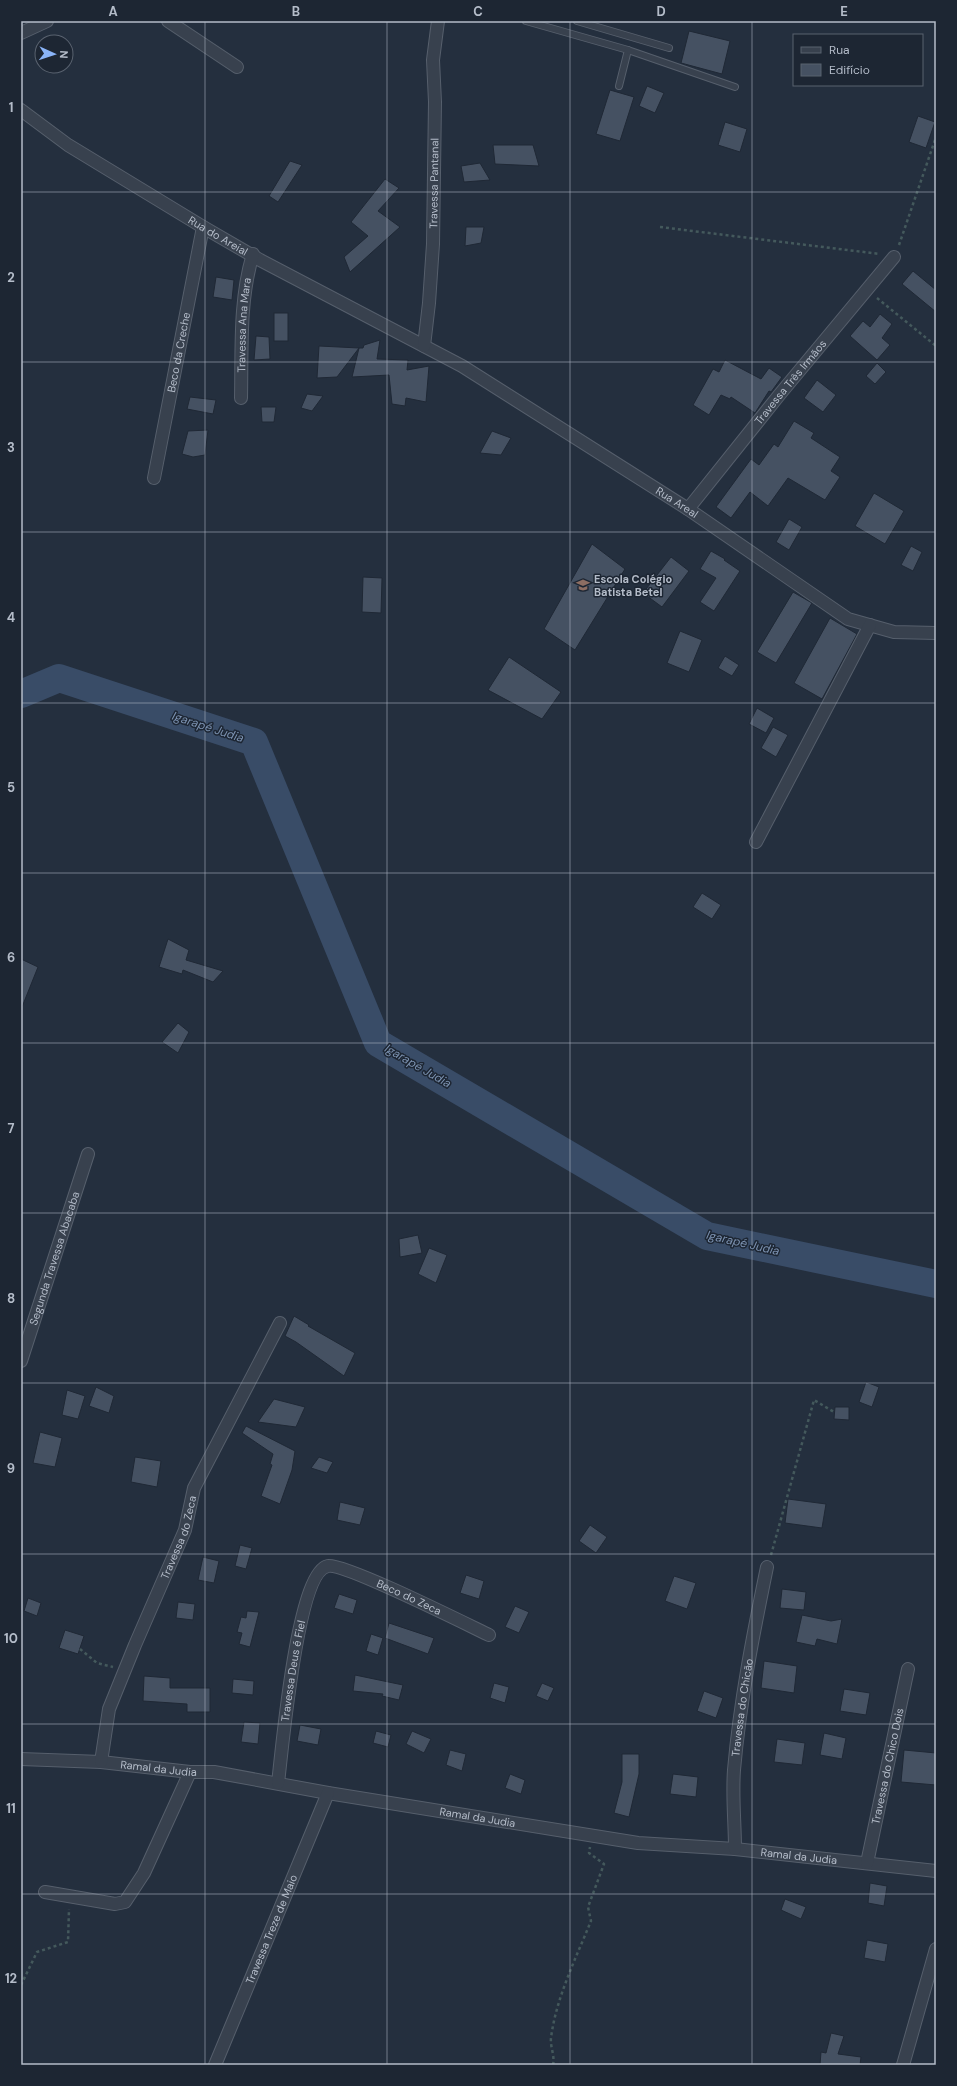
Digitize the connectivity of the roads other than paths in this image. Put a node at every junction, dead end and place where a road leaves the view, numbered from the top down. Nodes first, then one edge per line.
1 (47, 21) edge
2 (168, 21) edge
3 (438, 21) edge
4 (526, 21) edge
5 (577, 21) edge
6 (21, 33) edge
7 (669, 48) dead end
8 (628, 50) junction
9 (236, 67) dead end
10 (619, 86) dead end
11 (735, 87) dead end
12 (21, 110) edge
13 (203, 227) junction
14 (253, 254) junction
15 (894, 257) road end
16 (424, 346) junction
17 (242, 398) dead end
18 (154, 478) dead end
19 (688, 509) junction
20 (870, 625) junction
21 (936, 633) edge
22 (756, 842) dead end
23 (88, 1154) dead end
24 (280, 1323) dead end
25 (21, 1361) edge
26 (327, 1566) joint
27 (767, 1568) road end
28 (490, 1635) dead end
29 (908, 1669) dead end
30 (21, 1759) edge
31 (101, 1762) junction
32 (190, 1772) junction
33 (278, 1783) junction
34 (328, 1793) junction
35 (735, 1849) junction
36 (867, 1864) junction
37 (936, 1871) edge
38 (45, 1892) dead end
39 (936, 1949) edge
40 (215, 2065) edge
41 (903, 2065) edge

1 - 6 street
2 - 9 street
3 - 16 street, Travessa Pantanal
4 - 8 lane
5 - 7 lane
8 - 10 lane
8 - 11 lane
12 - 13 street, Rua do Areial
13 - 14 street, Rua do Areial
13 - 18 street, Beco da Creche
14 - 16 street, Rua do Areial
14 - 17 street, Travessa Ana Mara
15 - 19 street, Travessa Três Irmãos
16 - 19 street, Rua Areal
19 - 20 street, Rua Areal
20 - 21 street, Rua Areal
20 - 22 street
23 - 25 street, Segunda Travessa Abacaba
24 - 31 street, Travessa do Zeca
26 - 28 street, Beco do Zeca
26 - 33 street, Travessa Deus é Fiel
27 - 35 street, Travessa do Chicão
29 - 36 street, Travessa do Chico Dois
30 - 31 street, Ramal da Judia
31 - 32 street, Ramal da Judia
32 - 33 street, Ramal da Judia
32 - 38 street
33 - 34 street, Ramal da Judia
34 - 35 street, Ramal da Judia
34 - 40 street, Travessa Treze de Maio
35 - 36 street, Ramal da Judia
36 - 37 street, Ramal da Judia
39 - 41 street

